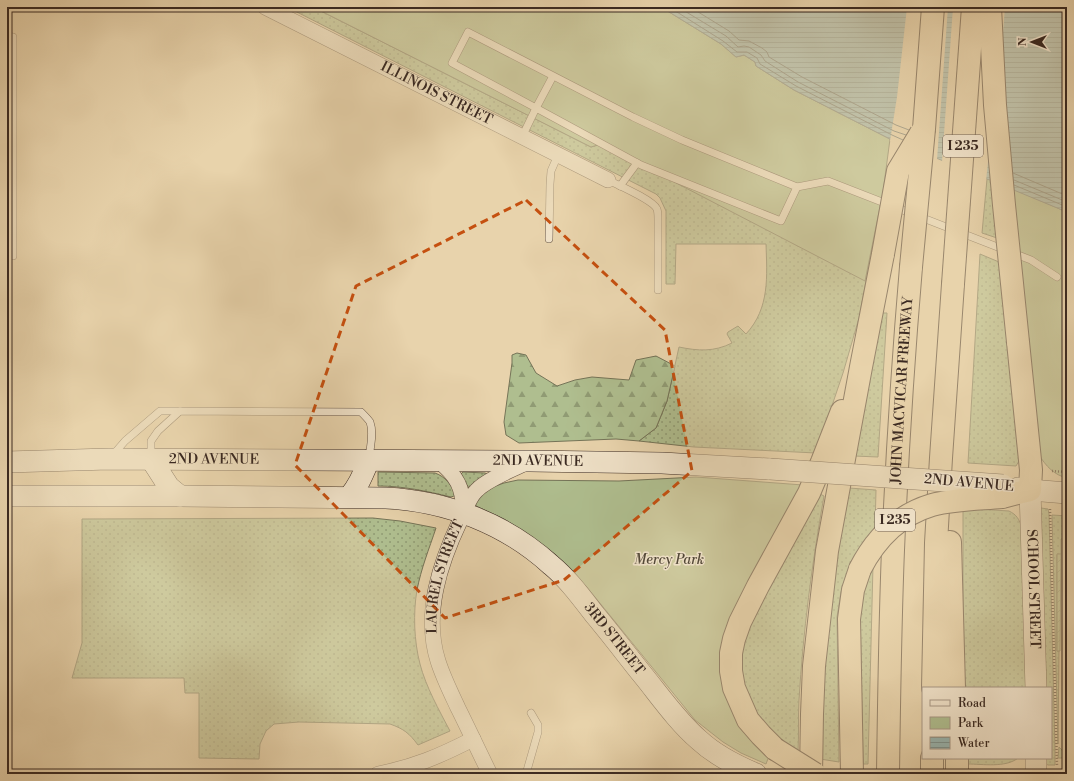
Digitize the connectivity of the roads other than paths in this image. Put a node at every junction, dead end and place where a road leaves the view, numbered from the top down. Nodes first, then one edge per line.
1 (265, 7) edge
2 (933, 7) edge
3 (973, 7) edge
4 (990, 7) edge
5 (7, 36) edge
6 (553, 76) junction
7 (536, 108) junction
8 (924, 129) junction
9 (522, 137) junction
10 (558, 155) junction
11 (637, 163) junction
12 (614, 183) junction
13 (798, 187) junction
14 (549, 239) dead end
15 (7, 256) edge
16 (1057, 277) dead end
17 (658, 290) dead end
18 (947, 365) junction
19 (860, 367) junction
20 (180, 411) junction
21 (109, 459) junction
22 (151, 459) junction
23 (369, 460) junction
24 (438, 461) junction
25 (530, 461) junction
26 (7, 462) edge
27 (1030, 490) junction
28 (1003, 491) junction
29 (1067, 493) edge
30 (7, 496) edge
31 (180, 496) junction
32 (349, 497) junction
33 (464, 513) junction
34 (933, 687) edge
35 (954, 687) edge
36 (1036, 687) edge
37 (531, 713) dead end
38 (473, 739) junction
39 (932, 759) edge
40 (957, 759) edge
41 (1036, 759) edge
42 (378, 774) edge
43 (490, 774) edge
44 (526, 774) edge
45 (756, 774) edge
46 (811, 774) edge
47 (815, 774) edge
48 (852, 774) edge
49 (888, 774) edge
50 (932, 774) edge
51 (957, 774) edge
52 (1036, 774) edge

1 - 9 street, ILLINOIS STREET
2 - 8 highway, JOHN MACVICAR FREEWAY / I 235
3 - 18 highway, I 235, bridge
4 - 27 highway, bridge
5 - 15 lane
6 - 7 lane
6 - 7 lane
6 - 13 lane
7 - 9 lane
7 - 11 lane
8 - 19 highway, bridge
8 - 49 highway, JOHN MACVICAR FREEWAY / I 235, bridge
9 - 10 street, ILLINOIS STREET
10 - 12 street, ILLINOIS STREET
10 - 14 lane
11 - 12 lane
11 - 13 lane
12 - 17 lane
13 - 16 lane
18 - 34 highway, I 235
18 - 35 highway
19 - 46 highway
19 - 47 highway, bridge
20 - 21 lane
20 - 22 lane
20 - 23 lane
21 - 22 main road, 2ND AVENUE
21 - 26 main road, 2ND AVENUE
22 - 23 main road, 2ND AVENUE
22 - 31 main road
23 - 24 main road, 2ND AVENUE
23 - 32 main road
24 - 25 main road, 2ND AVENUE
24 - 33 street, LAUREL STREET
25 - 28 main road, 2ND AVENUE, bridge
25 - 33 street, LAUREL STREET
27 - 28 highway
27 - 29 main road, 2ND AVENUE
27 - 36 main road, SCHOOL STREET
28 - 48 highway, bridge
30 - 31 main road
31 - 32 main road
32 - 33 main road
33 - 38 street, LAUREL STREET
33 - 45 main road, 3RD STREET
37 - 44 lane
38 - 42 street
38 - 43 street, LAUREL STREET
39 - 50 highway
40 - 51 highway
41 - 52 main road

